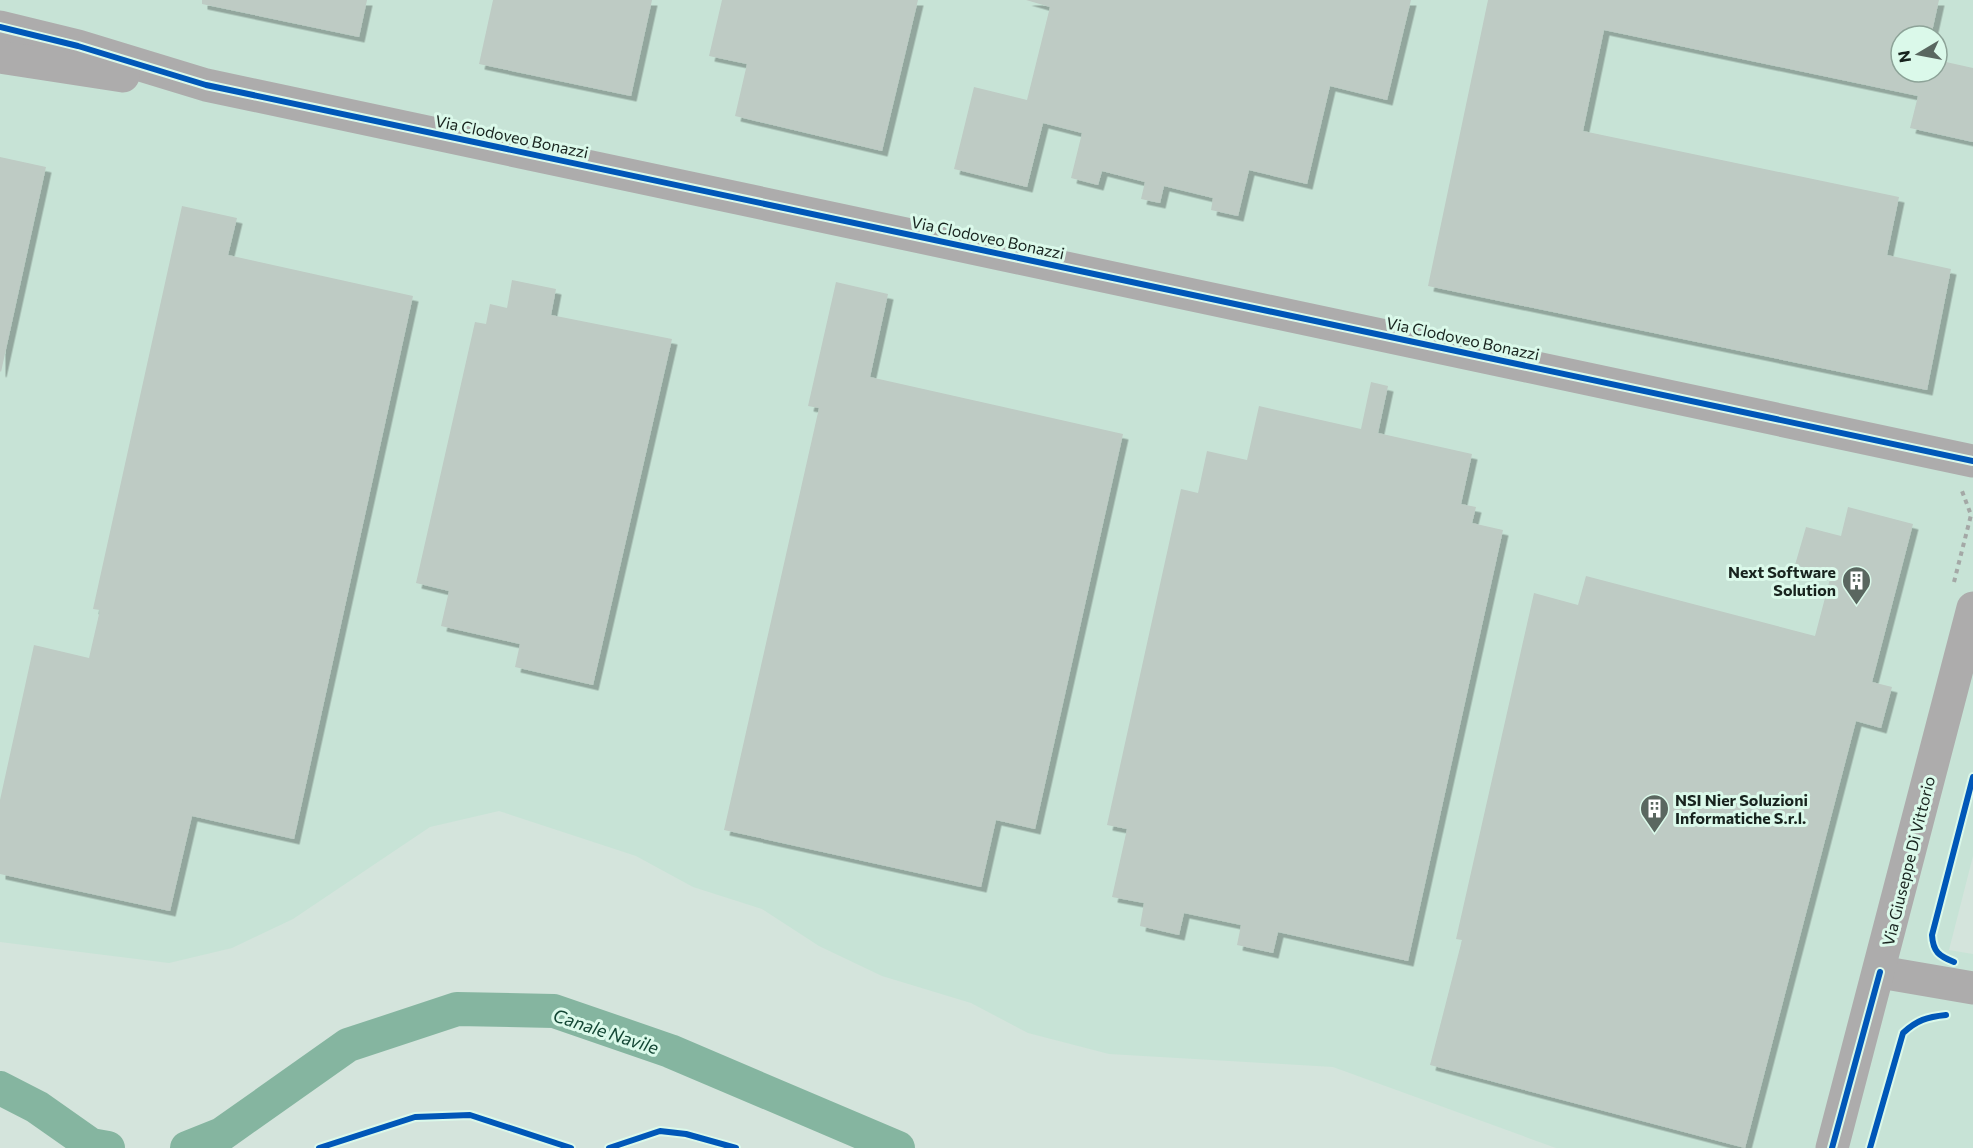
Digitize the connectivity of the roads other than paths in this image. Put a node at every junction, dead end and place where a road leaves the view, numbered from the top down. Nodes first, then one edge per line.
1 (0, 27) edge
2 (0, 57) edge
3 (206, 85) junction
4 (1973, 462) edge
5 (1973, 608) edge
6 (1880, 972) junction
7 (1973, 988) edge
8 (1832, 1148) edge

1 - 3 street, Via Clodoveo Bonazzi
2 - 3 street, Via Clodoveo Bonazzi
3 - 4 street, Via Clodoveo Bonazzi
5 - 6 street, Via Giuseppe Di Vittorio
6 - 7 street
6 - 8 street, Via Giuseppe Di Vittorio

